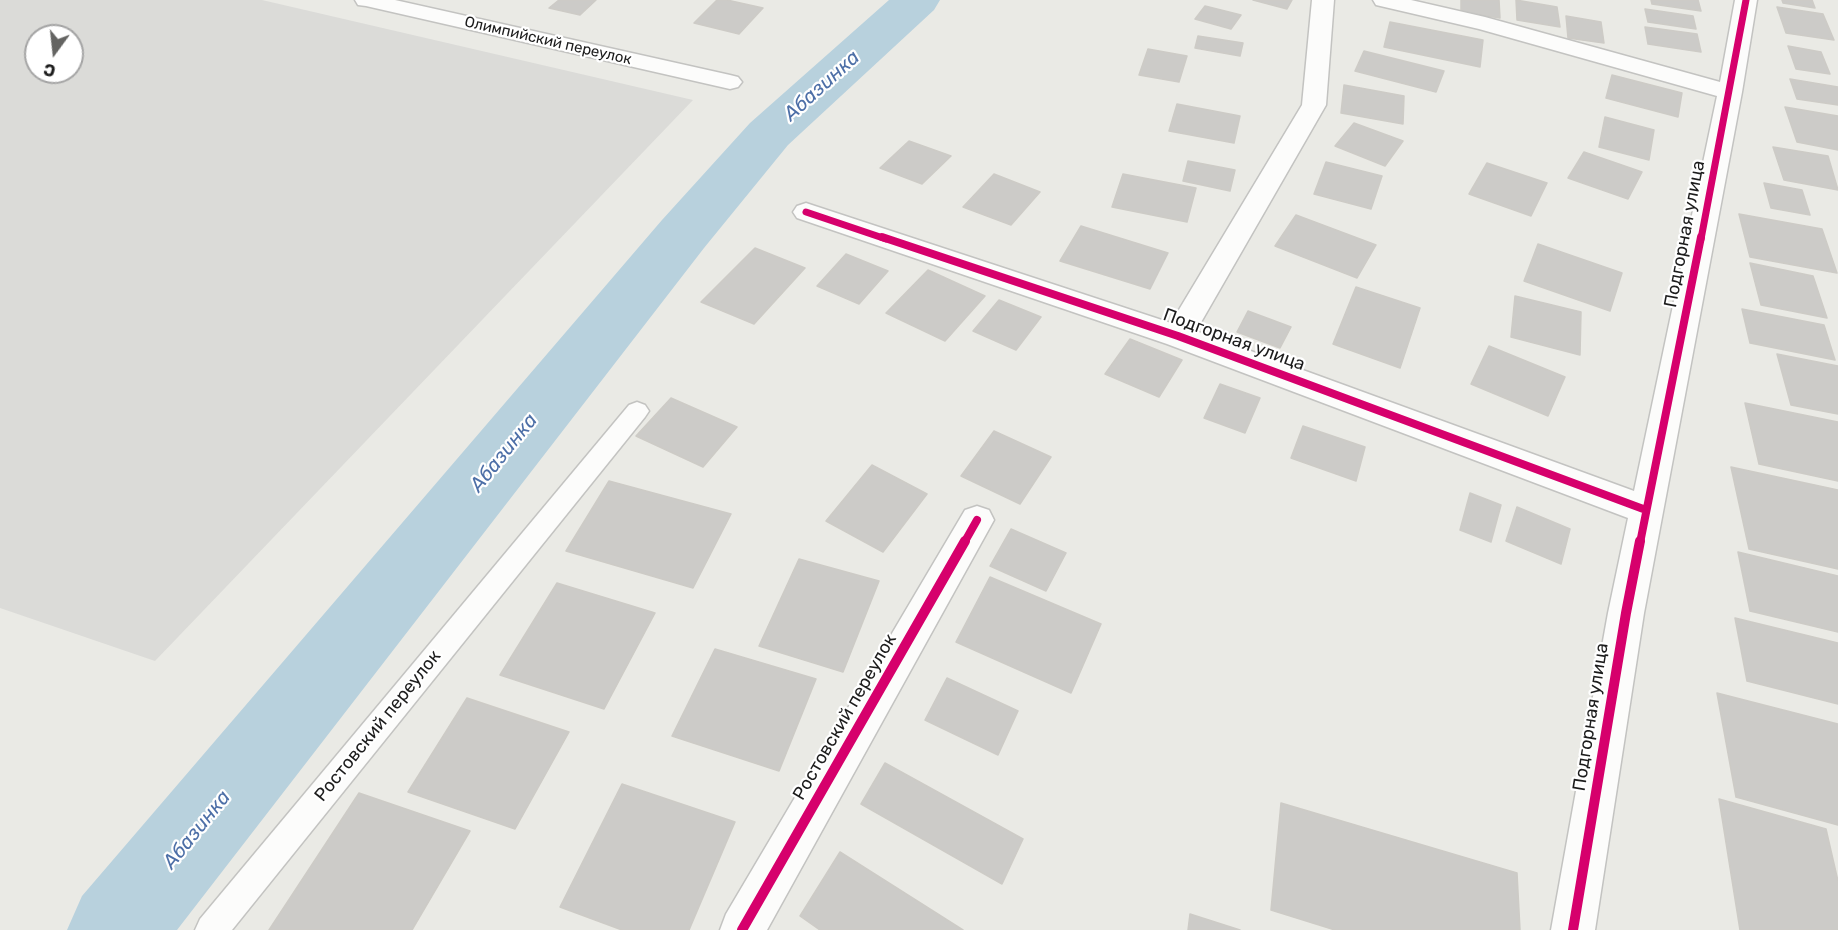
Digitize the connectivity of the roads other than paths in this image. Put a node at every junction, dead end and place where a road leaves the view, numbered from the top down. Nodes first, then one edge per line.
1 (366, 0) edge
2 (1323, 0) edge
3 (1384, 0) edge
4 (1746, 0) edge
5 (730, 82) dead end
6 (1730, 92) junction
7 (807, 212) dead end
8 (1178, 336) junction
9 (637, 411) dead end
10 (1647, 510) junction
11 (977, 520) dead end
12 (211, 930) edge
13 (742, 930) edge
14 (1573, 930) edge

1 - 5 street, Олимпийский переулок
2 - 8 street, Подгорная улица
3 - 6 street
4 - 6 street, Подгорная улица
6 - 10 street, Подгорная улица
7 - 8 street, Подгорная улица
8 - 10 street, Подгорная улица
9 - 12 lane, Ростовский переулок
10 - 14 street, Подгорная улица
11 - 13 street, Ростовский переулок

